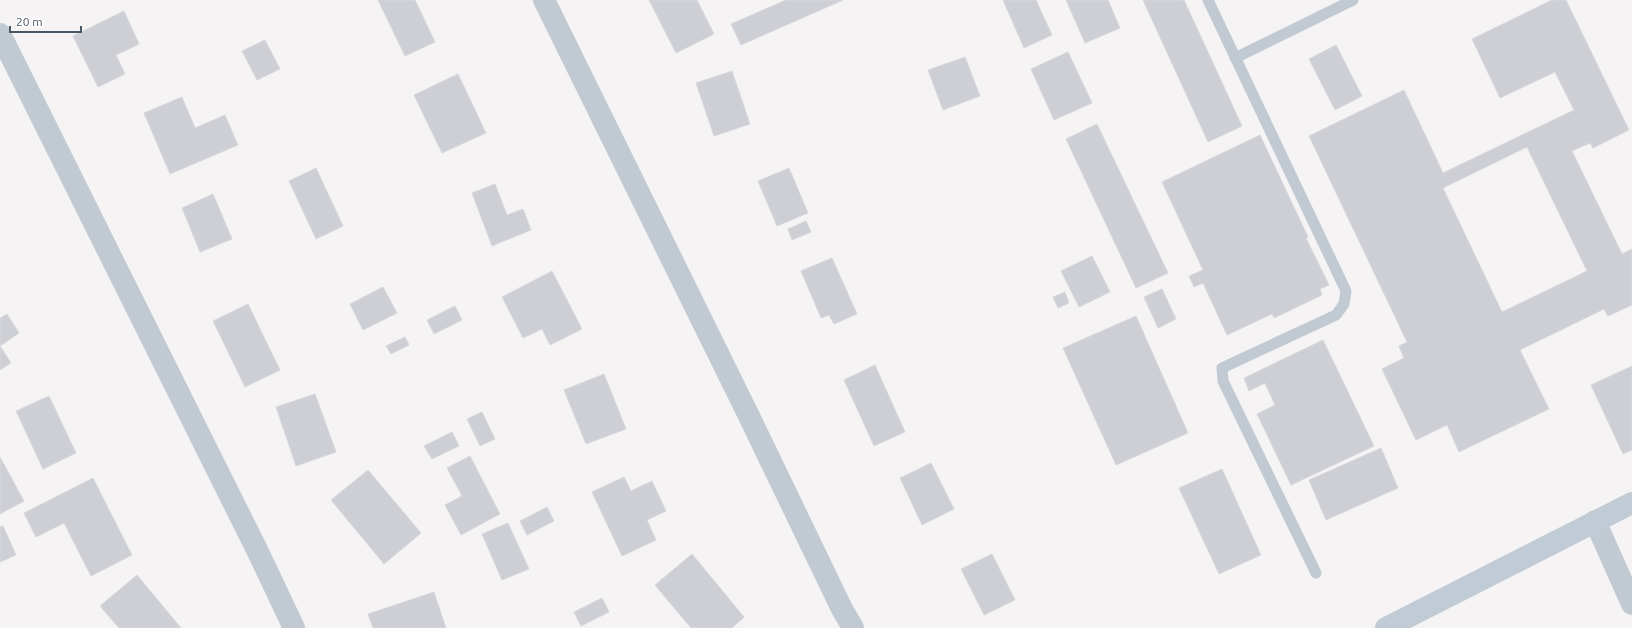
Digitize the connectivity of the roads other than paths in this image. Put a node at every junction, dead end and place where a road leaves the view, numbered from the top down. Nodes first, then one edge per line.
1 (544, 0) edge
2 (1208, 0) edge
3 (1353, 0) edge
4 (0, 34) edge
5 (1235, 58) junction
6 (1632, 503) edge
7 (1595, 521) junction
8 (1316, 573) dead end
9 (1632, 604) edge
10 (294, 628) edge
11 (854, 628) edge
12 (1386, 628) edge

1 - 11 street
2 - 5 lane
3 - 5 lane
4 - 10 street
5 - 8 lane
6 - 7 street
7 - 9 street
7 - 12 street

